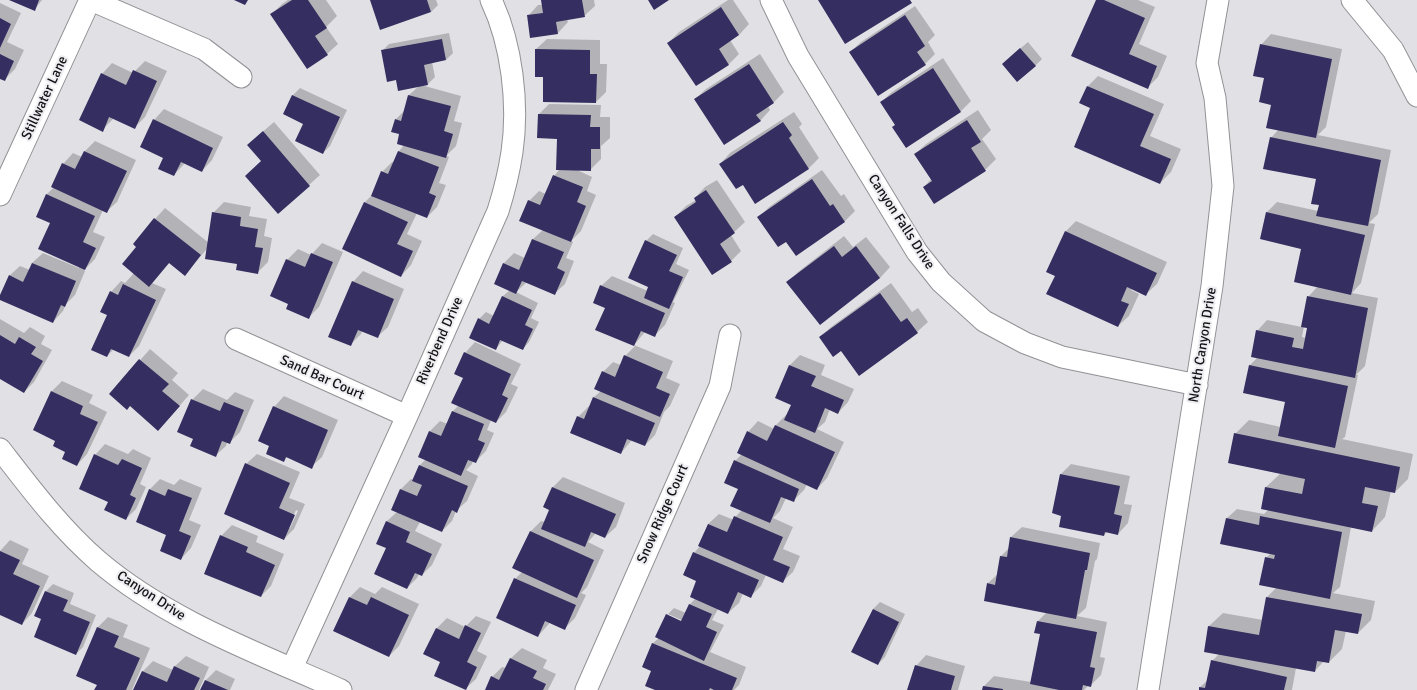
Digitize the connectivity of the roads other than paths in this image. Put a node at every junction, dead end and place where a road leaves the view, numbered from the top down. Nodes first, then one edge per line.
1 (91, 0) edge
2 (492, 0) edge
3 (771, 0) edge
4 (1218, 0) edge
5 (1352, 0) edge
6 (241, 77) dead end
7 (1417, 96) edge
8 (0, 195) edge
9 (730, 335) dead end
10 (236, 339) dead end
11 (1197, 386) junction
12 (407, 416) junction
13 (0, 449) edge
14 (292, 668) junction
15 (341, 690) edge
16 (586, 690) edge
17 (1148, 690) edge

1 - 6 street
1 - 8 street, Stillwater Lane
2 - 12 street, Riverbend Drive
3 - 11 street, Canyon Falls Drive
4 - 11 street, North Canyon Drive
5 - 7 street
9 - 16 street, Snow Ridge Court
10 - 12 street, Sand Bar Court
11 - 17 street, North Canyon Drive
12 - 14 street, Riverbend Drive
13 - 14 street, Canyon Drive
14 - 15 street, Canyon Drive

